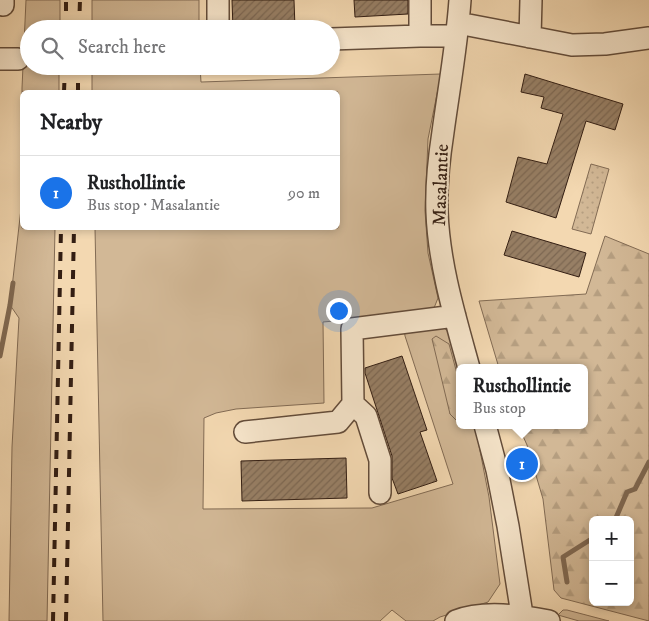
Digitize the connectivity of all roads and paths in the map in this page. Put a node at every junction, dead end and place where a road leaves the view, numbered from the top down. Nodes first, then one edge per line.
1 (218, 0) edge
2 (420, 0) edge
3 (460, 0) edge
4 (532, 0) edge
5 (218, 20) edge
6 (457, 30) junction
7 (420, 36) junction
8 (530, 37) junction
9 (340, 38) edge
10 (649, 38) edge
11 (455, 316) junction
12 (468, 364) edge
13 (353, 404) junction
14 (486, 429) edge
15 (245, 432) dead end
16 (380, 493) dead end
17 (523, 618) edge
18 (456, 621) edge
19 (550, 621) edge

1 - 5 street
2 - 7 street
3 - 6 street, Masalantie
4 - 8 street
6 - 7 street
6 - 8 street
6 - 11 street, Masalantie
7 - 9 street
8 - 10 street
11 - 12 street, Masalantie
11 - 13 street
13 - 15 street
13 - 16 street
14 - 17 street
17 - 18 street
17 - 19 street

